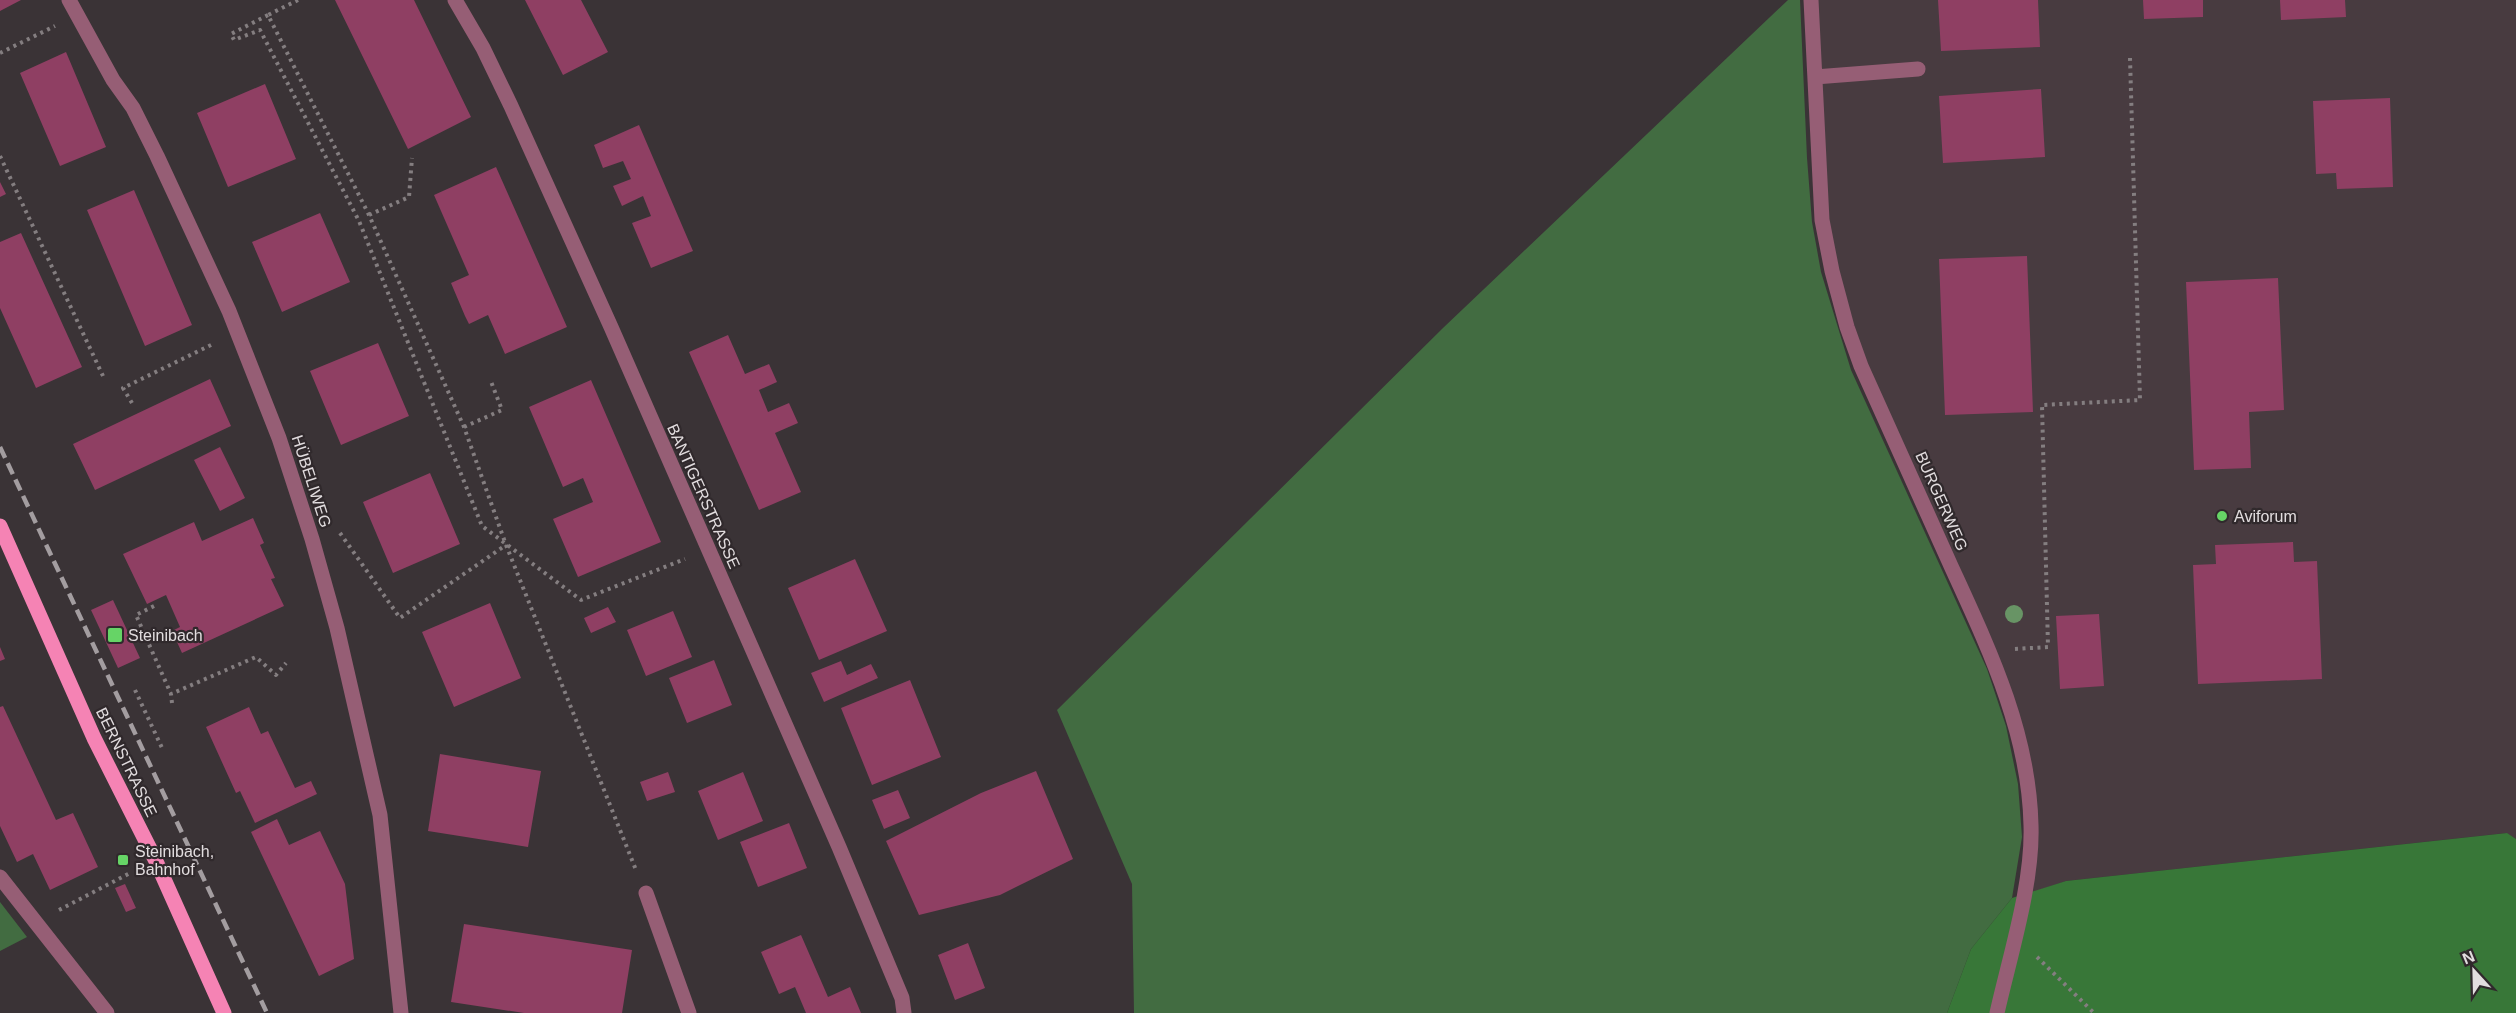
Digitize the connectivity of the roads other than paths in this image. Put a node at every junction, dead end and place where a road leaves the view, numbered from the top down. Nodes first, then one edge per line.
1 (69, 0) edge
2 (455, 0) edge
3 (1811, 0) edge
4 (1918, 69) dead end
5 (1815, 77) junction
6 (0, 526) edge
7 (0, 878) edge
8 (646, 893) road end
9 (107, 1013) edge
10 (224, 1013) edge
11 (401, 1013) edge
12 (689, 1013) edge
13 (904, 1013) edge
14 (1997, 1013) edge

1 - 11 street, HÜBELIWEG
2 - 13 street, BANTIGERSTRASSE
3 - 5 street, BURGERWEG
4 - 5 street
5 - 14 street, BURGERWEG
6 - 10 main road, BERNSTRASSE
7 - 9 street
8 - 12 street

